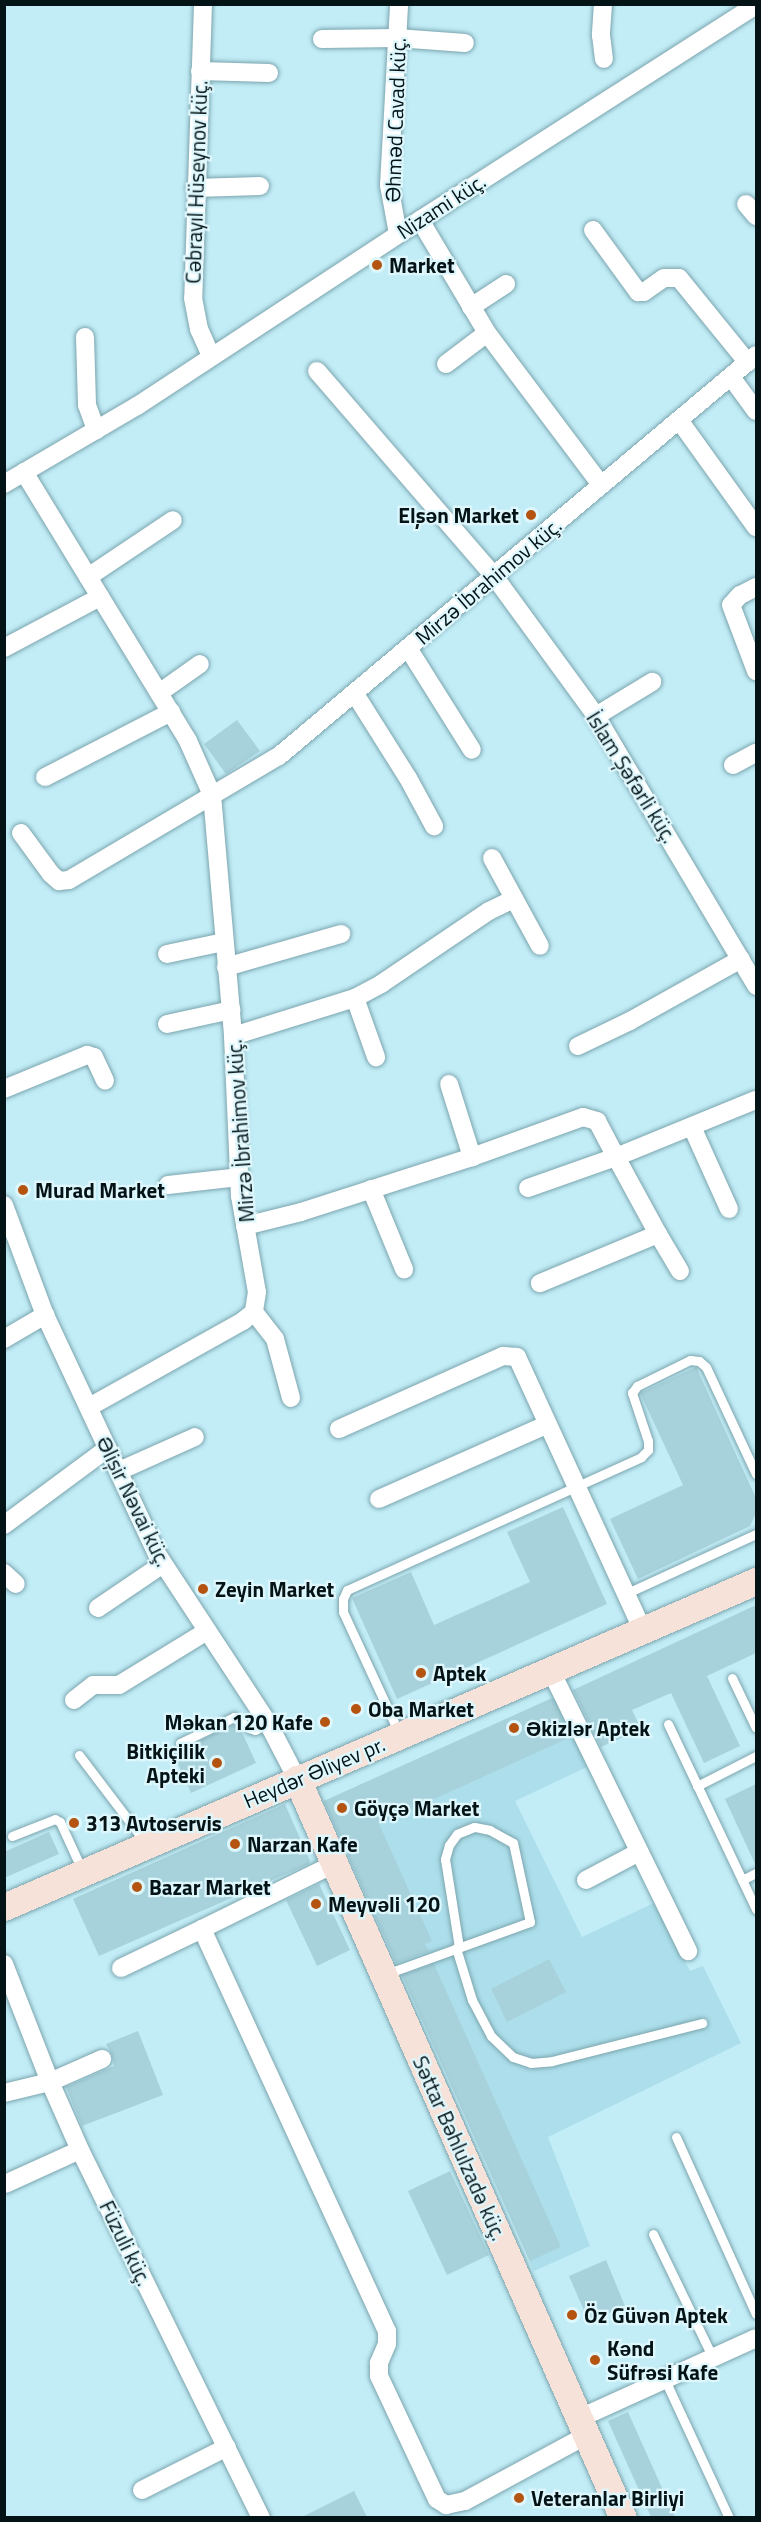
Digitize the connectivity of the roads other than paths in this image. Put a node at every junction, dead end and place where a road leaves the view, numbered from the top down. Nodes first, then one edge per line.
1 (203, 4) edge
2 (399, 4) edge
3 (603, 4) edge
4 (756, 5) edge
5 (398, 38) junction
6 (322, 39) dead end
7 (465, 43) dead end
8 (604, 58) dead end
9 (200, 71) junction
10 (269, 73) dead end
11 (260, 186) dead end
12 (195, 188) junction
13 (420, 220) junction
14 (593, 230) dead end
15 (398, 234) junction
16 (506, 284) dead end
17 (471, 307) junction
18 (487, 333) junction
19 (85, 337) dead end
20 (211, 356) junction
21 (752, 359) edge
22 (446, 364) dead end
23 (318, 371) dead end
24 (731, 377) junction
25 (756, 411) edge
26 (679, 420) junction
27 (96, 430) junction
28 (24, 472) junction
29 (4, 484) edge
30 (601, 485) junction
31 (173, 520) dead end
32 (756, 527) edge
33 (494, 576) junction
34 (88, 577) junction
35 (756, 587) edge
36 (100, 597) junction
37 (749, 634) edge
38 (4, 648) edge
39 (408, 648) junction
40 (200, 664) dead end
41 (756, 670) edge
42 (652, 682) dead end
43 (159, 693) junction
44 (355, 694) junction
45 (171, 712) junction
46 (596, 716) junction
47 (472, 750) dead end
48 (756, 753) edge
49 (733, 765) dead end
50 (45, 777) dead end
51 (212, 795) junction
52 (434, 826) dead end
53 (21, 833) dead end
54 (492, 858) dead end
55 (514, 899) junction
56 (341, 934) dead end
57 (224, 942) junction
58 (540, 946) dead end
59 (167, 954) dead end
60 (741, 959) junction
61 (226, 967) junction
62 (756, 986) edge
63 (355, 998) junction
64 (231, 1010) junction
65 (167, 1024) dead end
66 (233, 1036) junction
67 (578, 1046) dead end
68 (376, 1057) dead end
69 (105, 1081) dead end
70 (449, 1084) dead end
71 (4, 1089) edge
72 (756, 1100) edge
73 (693, 1127) junction
74 (472, 1156) junction
75 (615, 1157) junction
76 (239, 1177) junction
77 (168, 1185) dead end
78 (528, 1188) dead end
79 (371, 1189) junction
80 (4, 1205) edge
81 (729, 1209) dead end
82 (245, 1226) junction
83 (658, 1234) junction
84 (21, 1251) junction
85 (4, 1260) edge
86 (404, 1269) dead end
87 (680, 1271) dead end
88 (540, 1283) dead end
89 (254, 1312) junction
90 (45, 1315) junction
91 (4, 1339) edge
92 (291, 1398) dead end
93 (89, 1407) junction
94 (546, 1425) junction
95 (339, 1429) dead end
96 (195, 1437) dead end
97 (108, 1448) junction
98 (118, 1471) junction
99 (756, 1474) edge
100 (575, 1488) junction
101 (379, 1498) dead end
102 (4, 1525) edge
103 (756, 1534) edge
104 (163, 1564) junction
105 (756, 1581) edge
106 (625, 1594) junction
107 (98, 1608) dead end
108 (207, 1631) junction
109 (643, 1631) junction
110 (551, 1671) junction
111 (732, 1678) dead end
112 (74, 1700) dead end
113 (268, 1723) junction
114 (668, 1724) dead end
115 (756, 1728) edge
116 (400, 1735) junction
117 (180, 1743) dead end
118 (79, 1755) dead end
119 (756, 1756) edge
120 (297, 1779) junction
121 (697, 1786) junction
122 (12, 1836) dead end
123 (146, 1844) junction
124 (639, 1852) junction
125 (336, 1863) junction
126 (83, 1872) junction
127 (756, 1873) edge
128 (586, 1880) dead end
129 (742, 1880) junction
130 (4, 1907) edge
131 (756, 1909) edge
132 (202, 1929) junction
133 (458, 1947) junction
134 (688, 1951) dead end
135 (4, 1964) edge
136 (121, 1968) dead end
137 (384, 1975) junction
138 (702, 2023) dead end
139 (102, 2059) dead end
140 (50, 2082) junction
141 (4, 2093) edge
142 (676, 2136) dead end
143 (80, 2150) junction
144 (5, 2184) edge
145 (653, 2234) dead end
146 (756, 2314) edge
147 (756, 2338) edge
148 (713, 2358) junction
149 (665, 2380) junction
150 (583, 2426) junction
151 (227, 2448) junction
152 (142, 2490) dead end
153 (261, 2517) edge
154 (623, 2517) edge
155 (729, 2517) edge

1 - 9 street, Cəbrayıl Hüseynov küç.
2 - 5 street, Əhməd Cavad küç.
3 - 8 street
4 - 13 street, Nizami küç.
5 - 6 street
5 - 7 street
5 - 15 street, Əhməd Cavad küç.
9 - 10 street
9 - 12 street, Cəbrayıl Hüseynov küç.
11 - 12 street
12 - 20 street, Cəbrayıl Hüseynov küç.
13 - 15 street, Nizami küç.
13 - 17 street
14 - 21 street
15 - 20 street, Nizami küç.
16 - 17 street
17 - 18 street
18 - 22 street
18 - 30 street
19 - 27 street
20 - 27 street, Nizami küç.
21 - 24 street, Mirzə İbrahimov küç.
23 - 33 street, İslam Şəfərli küç.
24 - 25 street
24 - 26 street, Mirzə İbrahimov küç.
26 - 30 street, Mirzə İbrahimov küç.
26 - 32 street
27 - 28 street, Nizami küç.
28 - 29 street, Nizami küç.
28 - 34 street, Mirzə İbrahimov küç.
30 - 33 street, Mirzə İbrahimov küç.
31 - 34 street
33 - 39 street, Mirzə İbrahimov küç.
33 - 46 street, İslam Şəfərli küç.
34 - 36 street, Mirzə İbrahimov küç.
35 - 37 street
36 - 38 street
36 - 43 street, Mirzə İbrahimov küç.
37 - 41 street
39 - 44 street, Mirzə İbrahimov küç.
39 - 47 street
40 - 43 street
42 - 46 street
43 - 45 street, Mirzə İbrahimov küç.
44 - 51 street, Mirzə İbrahimov küç.
44 - 52 street
45 - 50 street
45 - 51 street, Mirzə İbrahimov küç.
46 - 60 street, İslam Şəfərli küç.
48 - 49 street
51 - 53 street
51 - 57 street, Mirzə İbrahimov küç.
54 - 55 street
55 - 58 street
55 - 63 street
56 - 61 street
57 - 59 street
57 - 61 street, Mirzə İbrahimov küç.
60 - 62 street, İslam Şəfərli küç.
60 - 67 street
61 - 64 street, Mirzə İbrahimov küç.
63 - 66 street
63 - 68 street
64 - 65 street
64 - 66 street, Mirzə İbrahimov küç.
66 - 76 street, Mirzə İbrahimov küç.
69 - 71 street
70 - 74 street
72 - 73 street
73 - 75 street
73 - 81 street
74 - 75 street
74 - 79 street
75 - 78 street
75 - 83 street
76 - 77 street
76 - 82 street, Mirzə İbrahimov küç.
79 - 82 street
79 - 86 street
80 - 84 street, Əlişir Nəvai küç.
82 - 89 street, Mirzə İbrahimov küç.
83 - 87 street
83 - 88 street
84 - 85 street
84 - 90 street, Əlişir Nəvai küç.
89 - 92 street
89 - 93 street
90 - 91 street
90 - 93 street, Əlişir Nəvai küç.
93 - 97 street, Əlişir Nəvai küç.
94 - 95 street
94 - 100 street
94 - 101 street
96 - 98 street
97 - 98 street, Əlişir Nəvai küç.
97 - 102 street
98 - 104 street, Əlişir Nəvai küç.
99 - 100 lane
100 - 106 street
100 - 116 lane
103 - 106 lane
104 - 107 street
104 - 108 street, Əlişir Nəvai küç.
105 - 109 main road, Heydər Əliyev pr.
106 - 109 street
108 - 112 street
108 - 113 street, Əlişir Nəvai küç.
109 - 110 main road, Heydər Əliyev pr.
110 - 116 main road, Heydər Əliyev pr.
110 - 124 street
111 - 115 lane
113 - 117 lane
113 - 120 street, Əlişir Nəvai küç.
114 - 121 lane
116 - 120 main road, Heydər Əliyev pr.
118 - 123 lane
119 - 121 lane
120 - 123 main road, Heydər Əliyev pr.
120 - 125 main road, Səttar Bəhlulzadə küç.
121 - 129 lane
122 - 126 lane
123 - 126 main road, Heydər Əliyev pr.
124 - 128 street
124 - 134 street
125 - 132 street
125 - 137 main road, Səttar Bəhlulzadə küç.
126 - 130 main road, Heydər Əliyev pr.
127 - 129 lane
129 - 131 lane
132 - 136 street
132 - 150 street
133 - 133 lane
133 - 137 lane
133 - 138 lane
135 - 140 street, Füzuli küç.
137 - 150 main road, Səttar Bəhlulzadə küç.
139 - 140 street
140 - 141 street
140 - 143 street, Füzuli küç.
142 - 146 lane
143 - 144 street
143 - 151 street, Füzuli küç.
145 - 148 lane
147 - 148 street
148 - 149 street
149 - 150 street
149 - 155 lane
150 - 154 main road, Səttar Bəhlulzadə küç.
151 - 152 street
151 - 153 street, Füzuli küç.

